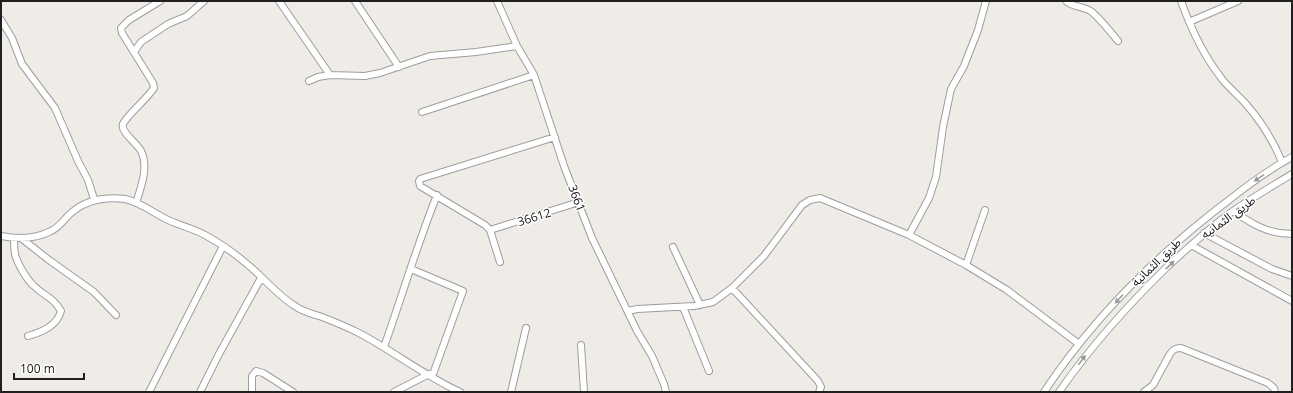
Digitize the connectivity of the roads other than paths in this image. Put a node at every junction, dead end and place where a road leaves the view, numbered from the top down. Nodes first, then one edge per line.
1 (160, 1) edge
2 (204, 1) edge
3 (279, 1) edge
4 (355, 1) edge
5 (497, 1) edge
6 (986, 1) edge
7 (1066, 1) edge
8 (1181, 1) edge
9 (1238, 1) edge
10 (1, 20) edge
11 (1189, 22) junction
12 (1118, 40) dead end
13 (517, 46) junction
14 (134, 52) junction
15 (399, 67) junction
16 (330, 75) junction
17 (534, 75) junction
18 (309, 81) dead end
19 (422, 112) dead end
20 (555, 137) junction
21 (1292, 157) edge
22 (1282, 162) junction
23 (1292, 174) edge
24 (437, 195) junction
25 (94, 199) junction
26 (136, 202) junction
27 (579, 202) junction
28 (985, 210) dead end
29 (1232, 211) junction
30 (490, 230) junction
31 (1204, 233) junction
32 (1292, 234) edge
33 (909, 235) junction
34 (1, 236) edge
35 (14, 238) junction
36 (21, 238) junction
37 (1191, 245) junction
38 (223, 246) junction
39 (673, 247) dead end
40 (500, 262) dead end
41 (966, 266) junction
42 (411, 269) junction
43 (1292, 276) edge
44 (261, 278) junction
45 (732, 288) junction
46 (1292, 301) edge
47 (700, 305) junction
48 (683, 307) junction
49 (628, 311) junction
50 (116, 315) dead end
51 (526, 328) dead end
52 (28, 336) dead end
53 (1079, 344) junction
54 (581, 345) dead end
55 (384, 347) junction
56 (709, 371) dead end
57 (430, 376) junction
58 (149, 392) edge
59 (200, 392) edge
60 (252, 392) edge
61 (293, 392) edge
62 (394, 392) edge
63 (460, 392) edge
64 (511, 392) edge
65 (584, 392) edge
66 (666, 392) edge
67 (819, 392) edge
68 (1044, 392) edge
69 (1059, 392) edge
70 (1144, 392) edge
71 (1275, 392) edge

1 - 14 street
2 - 14 street
3 - 16 street
4 - 15 street
5 - 13 street, 3661
6 - 33 street
7 - 12 street
8 - 11 street
9 - 11 street
10 - 25 street
11 - 22 street
13 - 15 street
13 - 17 street, 3661
14 - 26 street
15 - 16 street
16 - 18 street
17 - 19 street
17 - 20 street, 3661
20 - 24 street
20 - 27 street, 3661
21 - 22 street, طريق الثمانية
22 -> 53 street, طريق الثمانية
23 - 29 street, طريق الثمانيه
24 - 30 street
24 - 42 street
25 - 26 street
25 - 36 street
26 - 38 street
27 - 30 street, 36612
27 - 49 street, 3661
28 - 41 street
29 - 31 street, طريق الثمانيه
29 - 32 street
30 - 40 street
31 - 37 street, طريق الثمانيه
31 - 43 street
33 - 41 street
33 - 45 street
34 - 35 street
35 - 36 street
35 - 52 street
36 - 50 street
37 - 46 street
69 -> 37 street, طريق الثمانيه
38 - 44 street
38 - 58 street
39 - 47 street
41 - 53 street
42 - 55 street
42 - 57 street
44 - 55 street
44 - 59 street
45 - 47 street
45 - 67 street
47 - 48 street
48 - 49 street
48 - 56 street
49 - 66 street, 3661
51 - 64 street
53 - 68 street, طريق الثمانية
54 - 65 street
55 - 57 street
57 - 62 street
57 - 63 street
60 - 61 street
70 - 71 street

